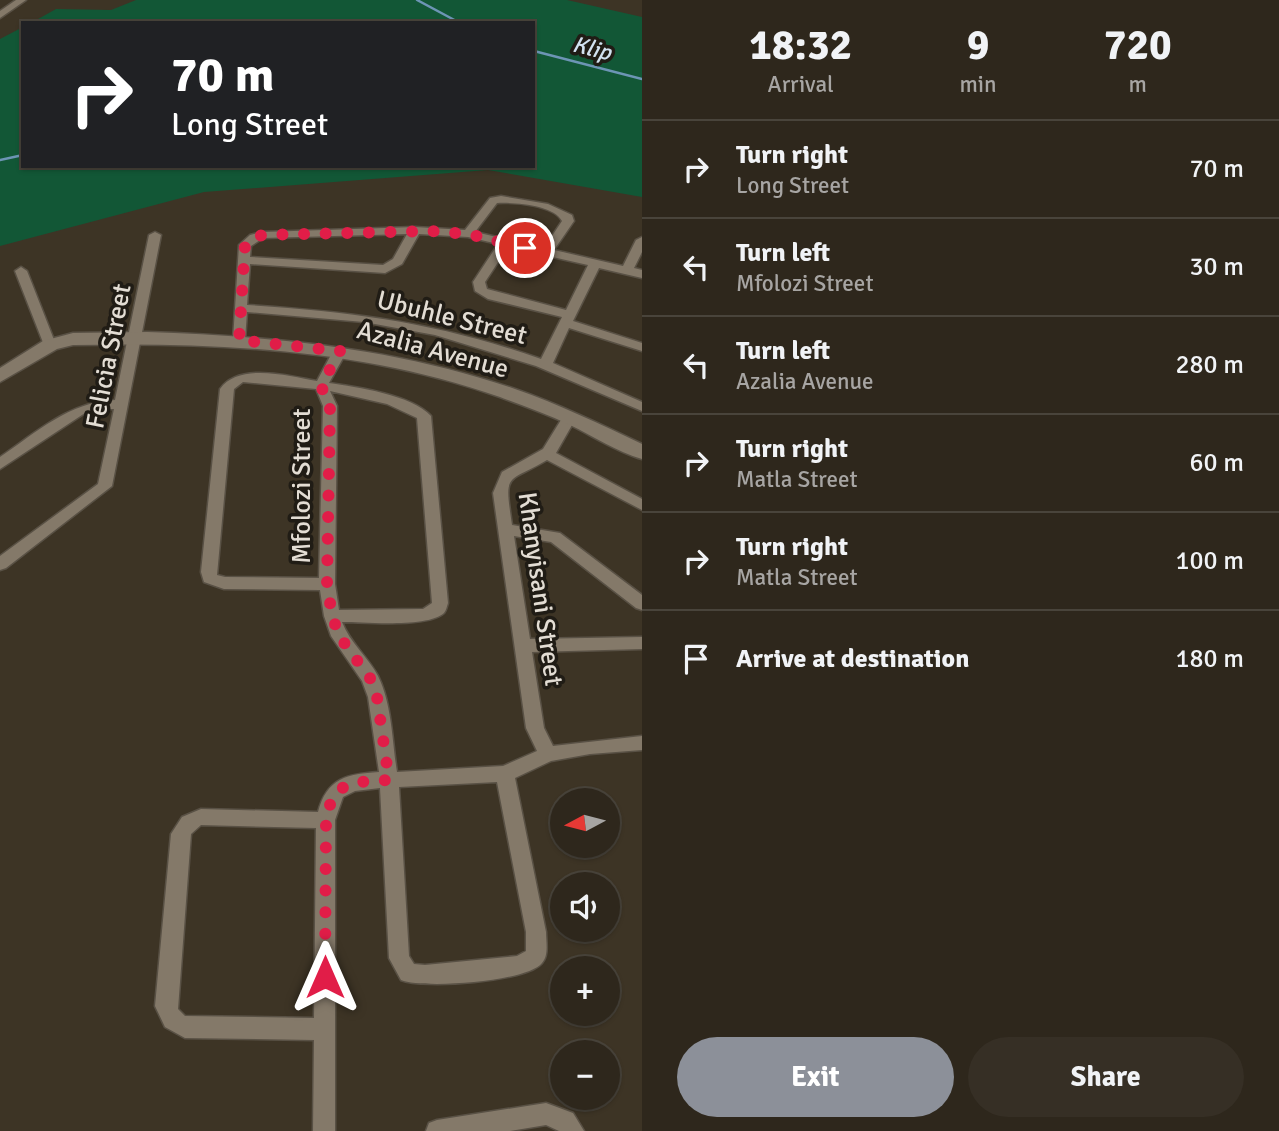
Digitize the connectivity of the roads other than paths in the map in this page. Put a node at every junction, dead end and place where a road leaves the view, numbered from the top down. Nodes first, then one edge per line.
1 (22, 0) edge
2 (0, 15) edge
3 (415, 230) junction
4 (155, 234) dead end
5 (468, 234) junction
6 (642, 240) edge
7 (504, 244) junction
8 (546, 253) junction
9 (245, 260) junction
10 (595, 263) junction
11 (627, 270) junction
12 (21, 271) dead end
13 (642, 274) edge
14 (241, 308) junction
15 (568, 319) junction
16 (135, 339) junction
17 (239, 340) junction
18 (50, 345) junction
19 (642, 347) edge
20 (340, 351) junction
21 (546, 363) junction
22 (0, 376) edge
23 (321, 386) junction
24 (122, 404) junction
25 (642, 407) edge
26 (569, 418) junction
27 (642, 452) edge
28 (547, 454) junction
29 (0, 464) edge
30 (642, 505) edge
31 (506, 529) junction
32 (0, 564) edge
33 (327, 584) junction
34 (642, 604) edge
35 (332, 615) junction
36 (642, 643) edge
37 (523, 646) junction
38 (642, 743) edge
39 (548, 754) junction
40 (505, 774) junction
41 (389, 780) junction
42 (326, 820) junction
43 (325, 1029) junction
44 (324, 1131) edge
45 (437, 1131) edge
46 (573, 1131) edge

1 - 2 street
3 - 5 street
3 - 9 street
3 - 9 street
4 - 16 street, Felicia Street
5 - 7 street
5 - 8 street
6 - 11 street
7 - 8 street
7 - 15 street
8 - 10 street
9 - 14 street
10 - 11 street
10 - 15 street
11 - 13 street
12 - 18 street
14 - 17 street
14 - 21 street, Ubuhle Street
15 - 19 street
15 - 21 street
16 - 17 street, Azalia Avenue
16 - 18 street, Azalia Avenue
16 - 24 street, Felicia Street
17 - 20 street, Azalia Avenue
18 - 22 street, Azalia Avenue
20 - 23 street, Mfolozi Street
20 - 26 street, Azalia Avenue
21 - 25 street, Ubuhle Street
23 - 33 street, Mfolozi Street
23 - 33 street
23 - 35 street
24 - 29 street
24 - 32 street, Felicia Street
26 - 27 street, Azalia Avenue
26 - 28 street, Khanyisani Street
28 - 30 street
28 - 31 street, Khanyisani Street
31 - 34 street
31 - 37 street, Khanyisani Street
33 - 35 street, Mfolozi Street
35 - 41 street, Mfolozi Street
36 - 37 street
37 - 39 street, Khanyisani Street
38 - 39 street
39 - 40 street
40 - 41 street
40 - 41 street, Mfolozi Street
41 - 42 street
42 - 43 street
42 - 43 street
43 - 44 street
45 - 46 street

